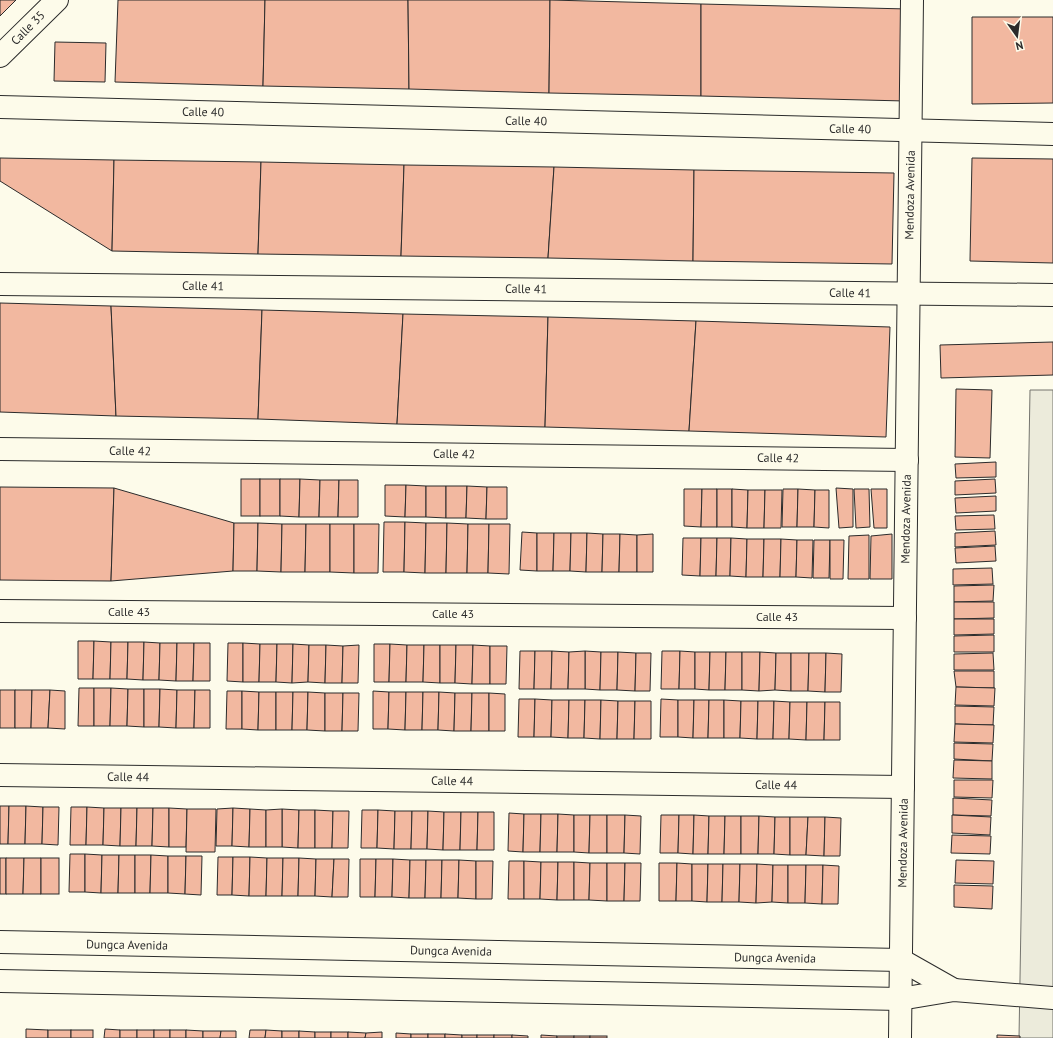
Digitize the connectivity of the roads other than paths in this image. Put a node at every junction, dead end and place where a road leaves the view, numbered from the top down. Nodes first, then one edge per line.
1 (57, 0) edge
2 (912, 0) edge
3 (0, 56) edge
4 (0, 107) edge
5 (910, 130) junction
6 (1053, 134) edge
7 (0, 284) edge
8 (909, 293) junction
9 (1053, 295) edge
10 (0, 449) edge
11 (907, 460) junction
12 (0, 611) edge
13 (905, 618) junction
14 (0, 775) edge
15 (903, 787) junction
16 (0, 942) edge
17 (901, 960) junction
18 (0, 981) edge
19 (954, 990) junction
20 (1053, 998) edge
21 (900, 999) junction
22 (900, 1038) edge

1 - 3 street, Calle 35
2 - 5 street, Mendoza Avenida
4 - 5 street, Calle 40
5 - 6 street, Calle 40
5 - 8 street, Mendoza Avenida
7 - 8 street, Calle 41
8 - 9 street, Calle 41
8 - 11 street, Mendoza Avenida
10 - 11 street, Calle 42
11 - 13 street, Mendoza Avenida
12 - 13 street, Calle 43
13 - 15 street, Mendoza Avenida
14 - 15 street, Calle 44
15 - 17 street, Mendoza Avenida
16 - 17 street, Dungca Avenida
17 - 19 street
17 - 21 street, Mendoza Avenida
18 - 21 street
19 - 20 street
19 - 21 street
21 - 22 street, Mendoza Avenida

